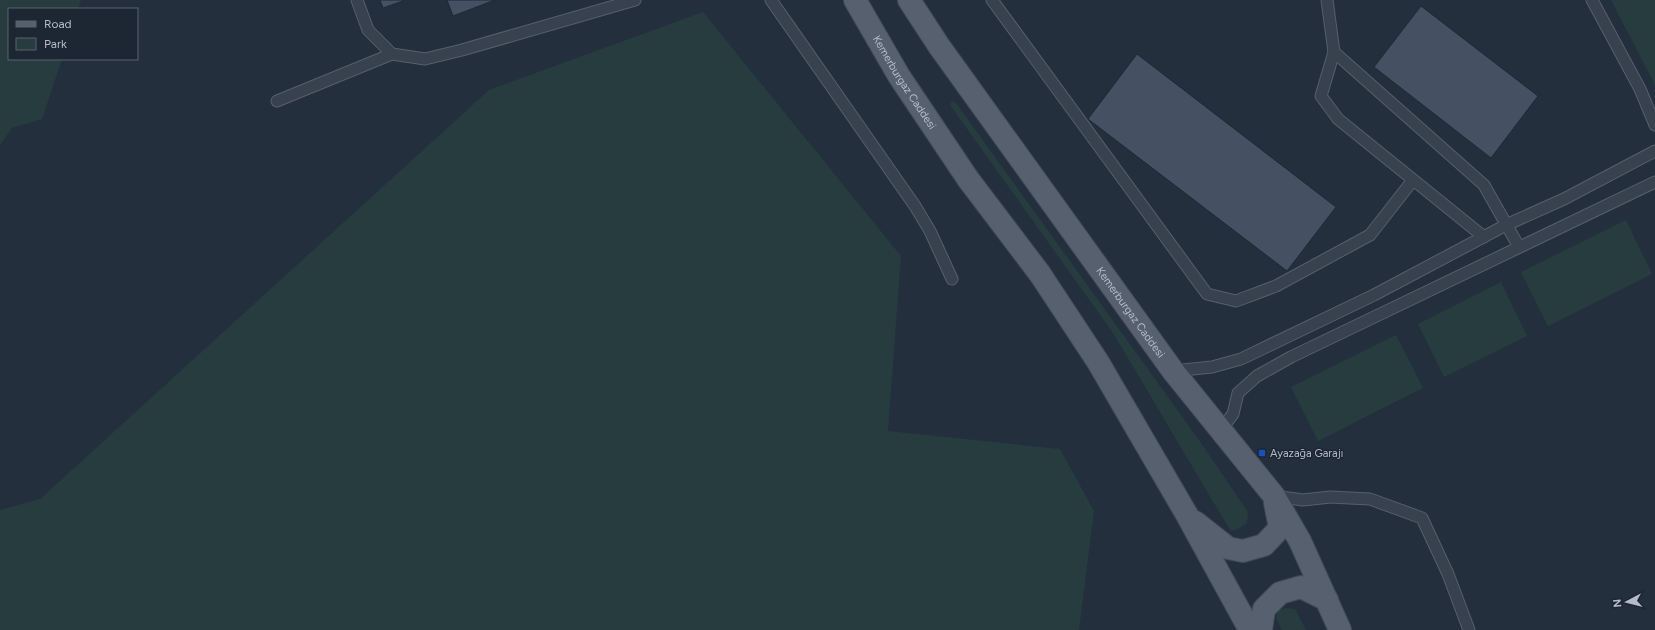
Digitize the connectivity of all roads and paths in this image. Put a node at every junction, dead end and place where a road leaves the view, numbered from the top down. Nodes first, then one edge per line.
1 (357, 0) edge
2 (635, 0) edge
3 (771, 0) edge
4 (855, 0) edge
5 (909, 0) edge
6 (992, 0) edge
7 (1327, 0) edge
8 (1592, 0) edge
9 (1334, 52) junction
10 (392, 54) junction
11 (277, 101) dead end
12 (1655, 124) edge
13 (1655, 151) edge
14 (1413, 180) junction
15 (1655, 182) edge
16 (1506, 225) junction
17 (1484, 237) junction
18 (1519, 247) junction
19 (952, 280) dead end
20 (1173, 371) junction
21 (1220, 431) junction
22 (1274, 496) junction
23 (1187, 515) junction
24 (1327, 600) junction
25 (1250, 630) edge
26 (1261, 630) edge
27 (1340, 630) edge
28 (1469, 630) edge

1 - 10 lane
2 - 10 lane
3 - 19 lane
4 - 23 main road, Kemerburgaz Caddesi
5 - 20 main road, Kemerburgaz Caddesi
6 - 14 lane
7 - 9 lane
8 - 12 lane
9 - 14 lane
9 - 16 lane
10 - 11 lane
13 - 16 lane
14 - 17 lane
15 - 18 lane
16 - 17 lane
16 - 18 lane
17 - 20 lane
18 - 21 lane
20 - 21 main road, Kemerburgaz Caddesi
21 - 22 main road, Kemerburgaz Caddesi
22 - 23 main road
22 - 24 main road, Kemerburgaz Caddesi
22 - 28 lane
23 - 25 main road, Kemerburgaz Caddesi
24 - 26 main road
24 - 27 main road, Kemerburgaz Caddesi

